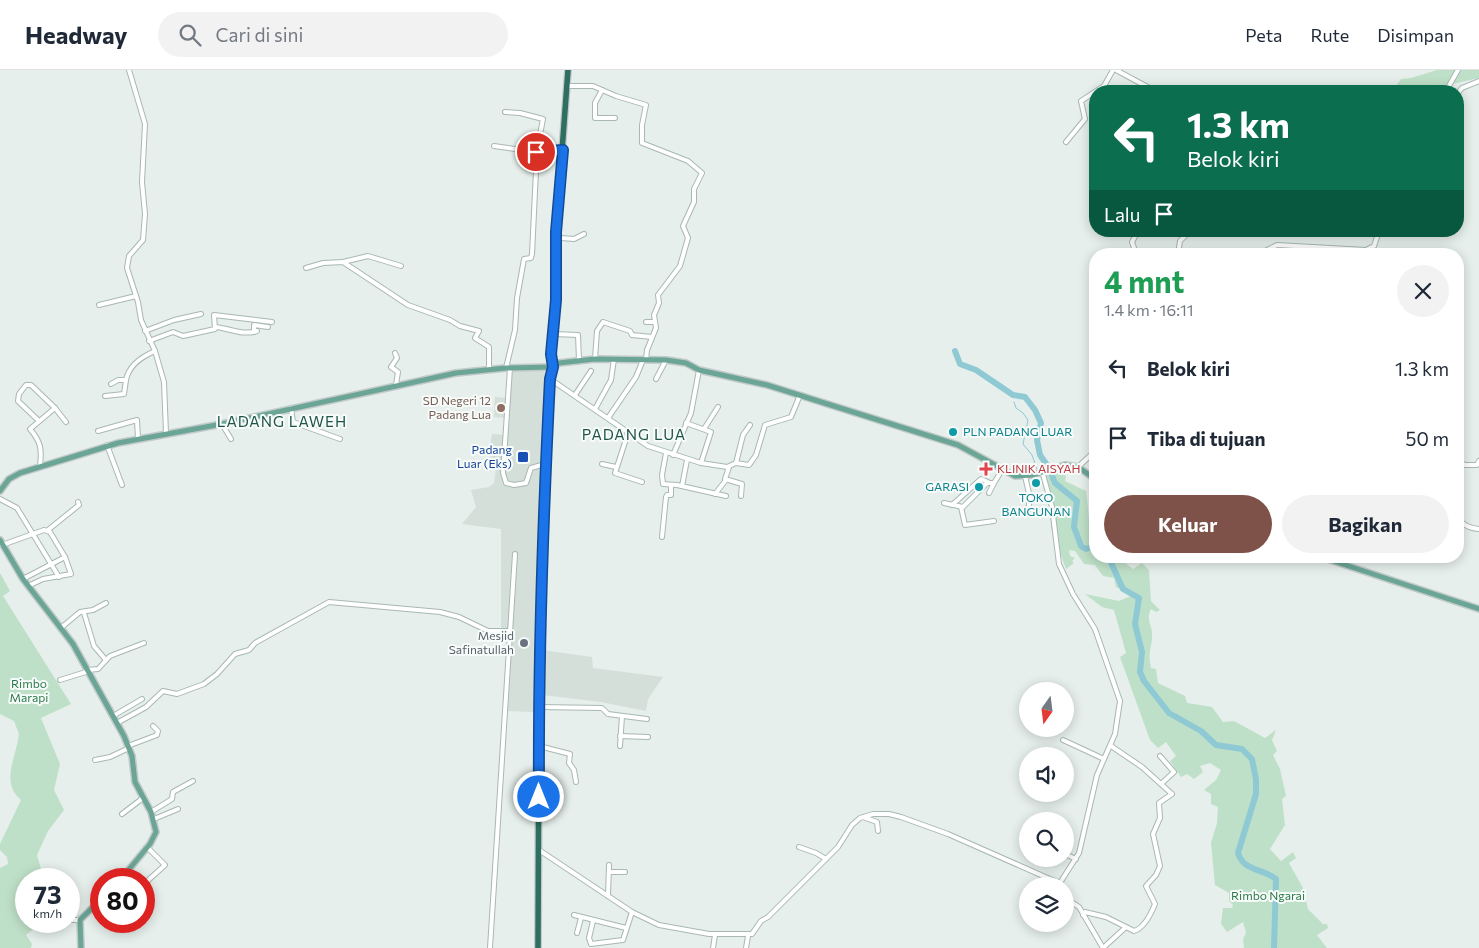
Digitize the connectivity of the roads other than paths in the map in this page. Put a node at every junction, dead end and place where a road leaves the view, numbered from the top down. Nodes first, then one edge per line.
1 (129, 70) edge
2 (568, 70) edge
3 (1115, 70) edge
4 (1458, 70) edge
5 (1479, 81) edge
6 (1105, 85) edge
7 (1144, 85) edge
8 (1449, 85) edge
9 (568, 86) junction
10 (1464, 87) edge
11 (602, 90) junction
12 (1089, 96) edge
13 (505, 112) dead end
14 (614, 118) dead end
15 (1066, 142) dead end
16 (494, 146) dead end
17 (563, 150) junction
18 (537, 151) junction
19 (556, 232) junction
20 (584, 234) dead end
21 (1184, 237) edge
22 (1377, 237) edge
23 (1179, 248) edge
24 (1272, 248) edge
25 (1307, 248) edge
26 (1371, 248) edge
27 (343, 262) junction
28 (401, 266) dead end
29 (306, 268) dead end
30 (136, 296) junction
31 (99, 305) dead end
32 (201, 314) dead end
33 (272, 322) dead end
34 (646, 322) dead end
35 (655, 322) junction
36 (268, 327) dead end
37 (215, 328) junction
38 (145, 331) junction
39 (554, 334) junction
40 (652, 337) junction
41 (150, 341) junction
42 (155, 351) junction
43 (396, 353) dead end
44 (595, 359) junction
45 (614, 359) junction
46 (579, 360) junction
47 (644, 360) junction
48 (666, 360) junction
49 (553, 367) junction
50 (508, 368) junction
51 (489, 369) junction
52 (699, 370) junction
53 (591, 371) dead end
54 (550, 379) junction
55 (656, 379) dead end
56 (126, 380) junction
57 (111, 384) dead end
58 (396, 385) junction
59 (575, 395) junction
60 (800, 395) junction
61 (105, 396) dead end
62 (718, 407) dead end
63 (56, 408) junction
64 (291, 408) junction
65 (595, 409) junction
66 (608, 418) junction
67 (39, 421) junction
68 (66, 422) dead end
69 (686, 423) junction
70 (222, 424) junction
71 (750, 425) dead end
72 (704, 429) junction
73 (98, 431) dead end
74 (166, 433) junction
75 (628, 433) junction
76 (138, 438) junction
77 (231, 438) dead end
78 (340, 439) dead end
79 (107, 446) junction
80 (666, 453) junction
81 (673, 455) junction
82 (1089, 457) edge
83 (687, 460) junction
84 (1479, 461) edge
85 (701, 462) junction
86 (736, 463) junction
87 (545, 464) junction
88 (602, 464) dead end
89 (1464, 464) edge
90 (40, 466) junction
91 (616, 467) junction
92 (729, 467) junction
93 (1078, 467) junction
94 (1002, 470) junction
95 (1042, 471) junction
96 (1089, 475) edge
97 (1025, 476) junction
98 (726, 480) junction
99 (642, 482) dead end
100 (988, 482) junction
101 (994, 483) junction
102 (122, 485) dead end
103 (682, 486) junction
104 (0, 489) edge
105 (670, 491) junction
106 (989, 493) dead end
107 (715, 494) junction
108 (726, 496) dead end
109 (741, 496) dead end
110 (0, 499) edge
111 (78, 502) dead end
112 (944, 503) dead end
113 (952, 505) junction
114 (961, 507) junction
115 (1028, 510) dead end
116 (994, 521) dead end
117 (1464, 524) edge
118 (1479, 529) edge
119 (48, 530) junction
120 (34, 535) junction
121 (662, 537) dead end
122 (1, 543) edge
123 (515, 554) dead end
124 (65, 557) junction
125 (52, 563) junction
126 (1339, 563) edge
127 (38, 569) junction
128 (59, 577) junction
129 (23, 579) junction
130 (43, 579) junction
131 (28, 586) junction
132 (106, 603) dead end
133 (1479, 609) edge
134 (84, 613) junction
135 (62, 628) junction
136 (510, 631) junction
137 (144, 643) dead end
138 (105, 659) junction
139 (89, 670) junction
140 (60, 680) dead end
141 (142, 699) dead end
142 (539, 708) junction
143 (112, 716) junction
144 (622, 716) junction
145 (647, 718) dead end
146 (117, 723) junction
147 (153, 726) dead end
148 (620, 736) junction
149 (648, 737) dead end
150 (1063, 740) dead end
151 (539, 746) junction
152 (620, 746) dead end
153 (1110, 746) junction
154 (128, 747) junction
155 (1160, 756) dead end
156 (95, 760) dead end
157 (1104, 760) junction
158 (193, 781) dead end
159 (576, 782) dead end
160 (1161, 784) junction
161 (143, 798) junction
162 (178, 810) dead end
163 (151, 812) junction
164 (122, 814) dead end
165 (863, 817) junction
166 (154, 819) junction
167 (878, 830) dead end
168 (149, 845) junction
169 (798, 848) dead end
170 (539, 850) junction
171 (826, 859) junction
172 (1076, 859) joint
173 (609, 866) dead end
174 (129, 868) edge
175 (609, 872) junction
176 (625, 872) dead end
177 (155, 874) edge
178 (1043, 877) edge
179 (1064, 877) edge
180 (608, 896) junction
181 (1074, 904) edge
182 (90, 910) edge
183 (632, 912) junction
184 (574, 915) dead end
185 (1083, 915) junction
186 (581, 918) junction
187 (80, 920) joint
188 (592, 921) junction
189 (1126, 927) junction
190 (626, 928) junction
191 (577, 933) dead end
192 (715, 934) junction
193 (748, 936) junction
194 (606, 942) junction
195 (81, 948) edge
196 (490, 948) edge
197 (538, 948) edge
198 (607, 948) edge
199 (713, 948) edge
200 (746, 948) edge
201 (1103, 948) edge

1 - 30 street
2 - 9 highway
3 - 6 street
3 - 7 street
4 - 8 street
5 - 10 street
9 - 11 street
9 - 17 highway
11 - 14 street
11 - 35 street
12 - 15 street
13 - 18 street
16 - 18 street
17 - 18 street
17 - 19 highway
18 - 50 street
19 - 20 street
19 - 39 highway
21 - 23 street
22 - 26 street
24 - 25 street
27 - 28 street
27 - 29 street
27 - 51 street
30 - 31 street
30 - 38 street
32 - 38 street
33 - 37 street
34 - 35 street
35 - 40 street
36 - 37 street
37 - 41 street
38 - 41 street
39 - 46 street
39 - 49 highway
40 - 44 street
40 - 47 street
41 - 42 street
42 - 56 street
42 - 74 street
43 - 58 street
44 - 45 main road
44 - 46 main road
45 - 47 main road
45 - 65 street
46 - 49 main road
47 - 48 main road
47 - 66 street
48 - 52 main road
48 - 55 street
49 - 50 main road
49 - 54 highway
50 - 51 main road
50 - 87 street
51 - 58 main road
52 - 60 main road
52 - 69 street
53 - 59 street
54 - 59 street
54 - 87 highway
56 - 57 street
56 - 61 street
58 - 64 main road
59 - 65 street
60 - 86 street
60 - 94 main road
62 - 72 street
63 - 67 street
63 - 67 street
63 - 68 street
64 - 70 main road
64 - 78 street
65 - 66 street
66 - 75 street
67 - 90 street
69 - 72 street
69 - 81 street
70 - 74 main road
70 - 77 street
71 - 86 street
72 - 85 street
73 - 76 street
74 - 76 main road
75 - 80 street
75 - 91 street
76 - 79 main road
79 - 90 main road
79 - 102 street
80 - 81 street
80 - 105 street
81 - 83 street
82 - 93 street
83 - 85 street
83 - 103 street
84 - 89 street
85 - 92 street
86 - 92 street
87 - 142 highway
88 - 91 street
90 - 104 main road
91 - 99 street
92 - 98 street
93 - 95 main road
93 - 96 main road
94 - 97 main road
94 - 101 street
95 - 97 main road
95 - 153 street
97 - 115 street
98 - 107 street
98 - 109 street
100 - 101 street
100 - 113 street
100 - 114 street
101 - 106 street
103 - 105 street
103 - 107 street
105 - 121 street
107 - 108 street
110 - 120 street
111 - 119 street
112 - 113 street
113 - 114 street
114 - 116 street
117 - 118 street
119 - 120 street
119 - 124 street
120 - 122 street
120 - 125 street
122 - 129 main road
123 - 136 street
124 - 125 street
124 - 128 street
125 - 127 street
125 - 128 street
126 - 133 main road
127 - 129 street
127 - 130 street
128 - 130 street
129 - 131 main road
130 - 131 street
131 - 135 main road
132 - 134 street
134 - 135 street
134 - 138 street
135 - 139 main road
136 - 146 street
136 - 196 street
137 - 138 street
138 - 139 street
139 - 140 street
139 - 143 main road
141 - 143 street
142 - 144 street
142 - 151 highway
143 - 146 main road
144 - 145 street
144 - 148 street
146 - 154 main road
147 - 154 street
148 - 149 street
148 - 152 street
150 - 157 street
151 - 159 street
151 - 170 highway
153 - 157 street
153 - 160 street
154 - 156 street
154 - 161 main road
155 - 160 street
157 - 172 street
158 - 163 street
160 - 189 street
161 - 163 main road
161 - 164 street
162 - 166 street
163 - 166 main road
165 - 167 street
165 - 171 street
165 - 178 street
166 - 168 main road
168 - 174 main road
168 - 177 street
169 - 171 street
170 - 180 street
170 - 197 highway
171 - 193 street
172 - 179 street
173 - 175 street
175 - 176 street
175 - 180 street
180 - 183 street
181 - 185 street
182 - 187 main road
183 - 190 street
183 - 192 street
184 - 186 street
185 - 189 street
185 - 201 street
186 - 188 street
186 - 191 street
187 - 195 main road
188 - 190 street
188 - 194 street
189 - 201 street
190 - 194 street
192 - 193 street
192 - 199 street
193 - 200 street
194 - 198 street

